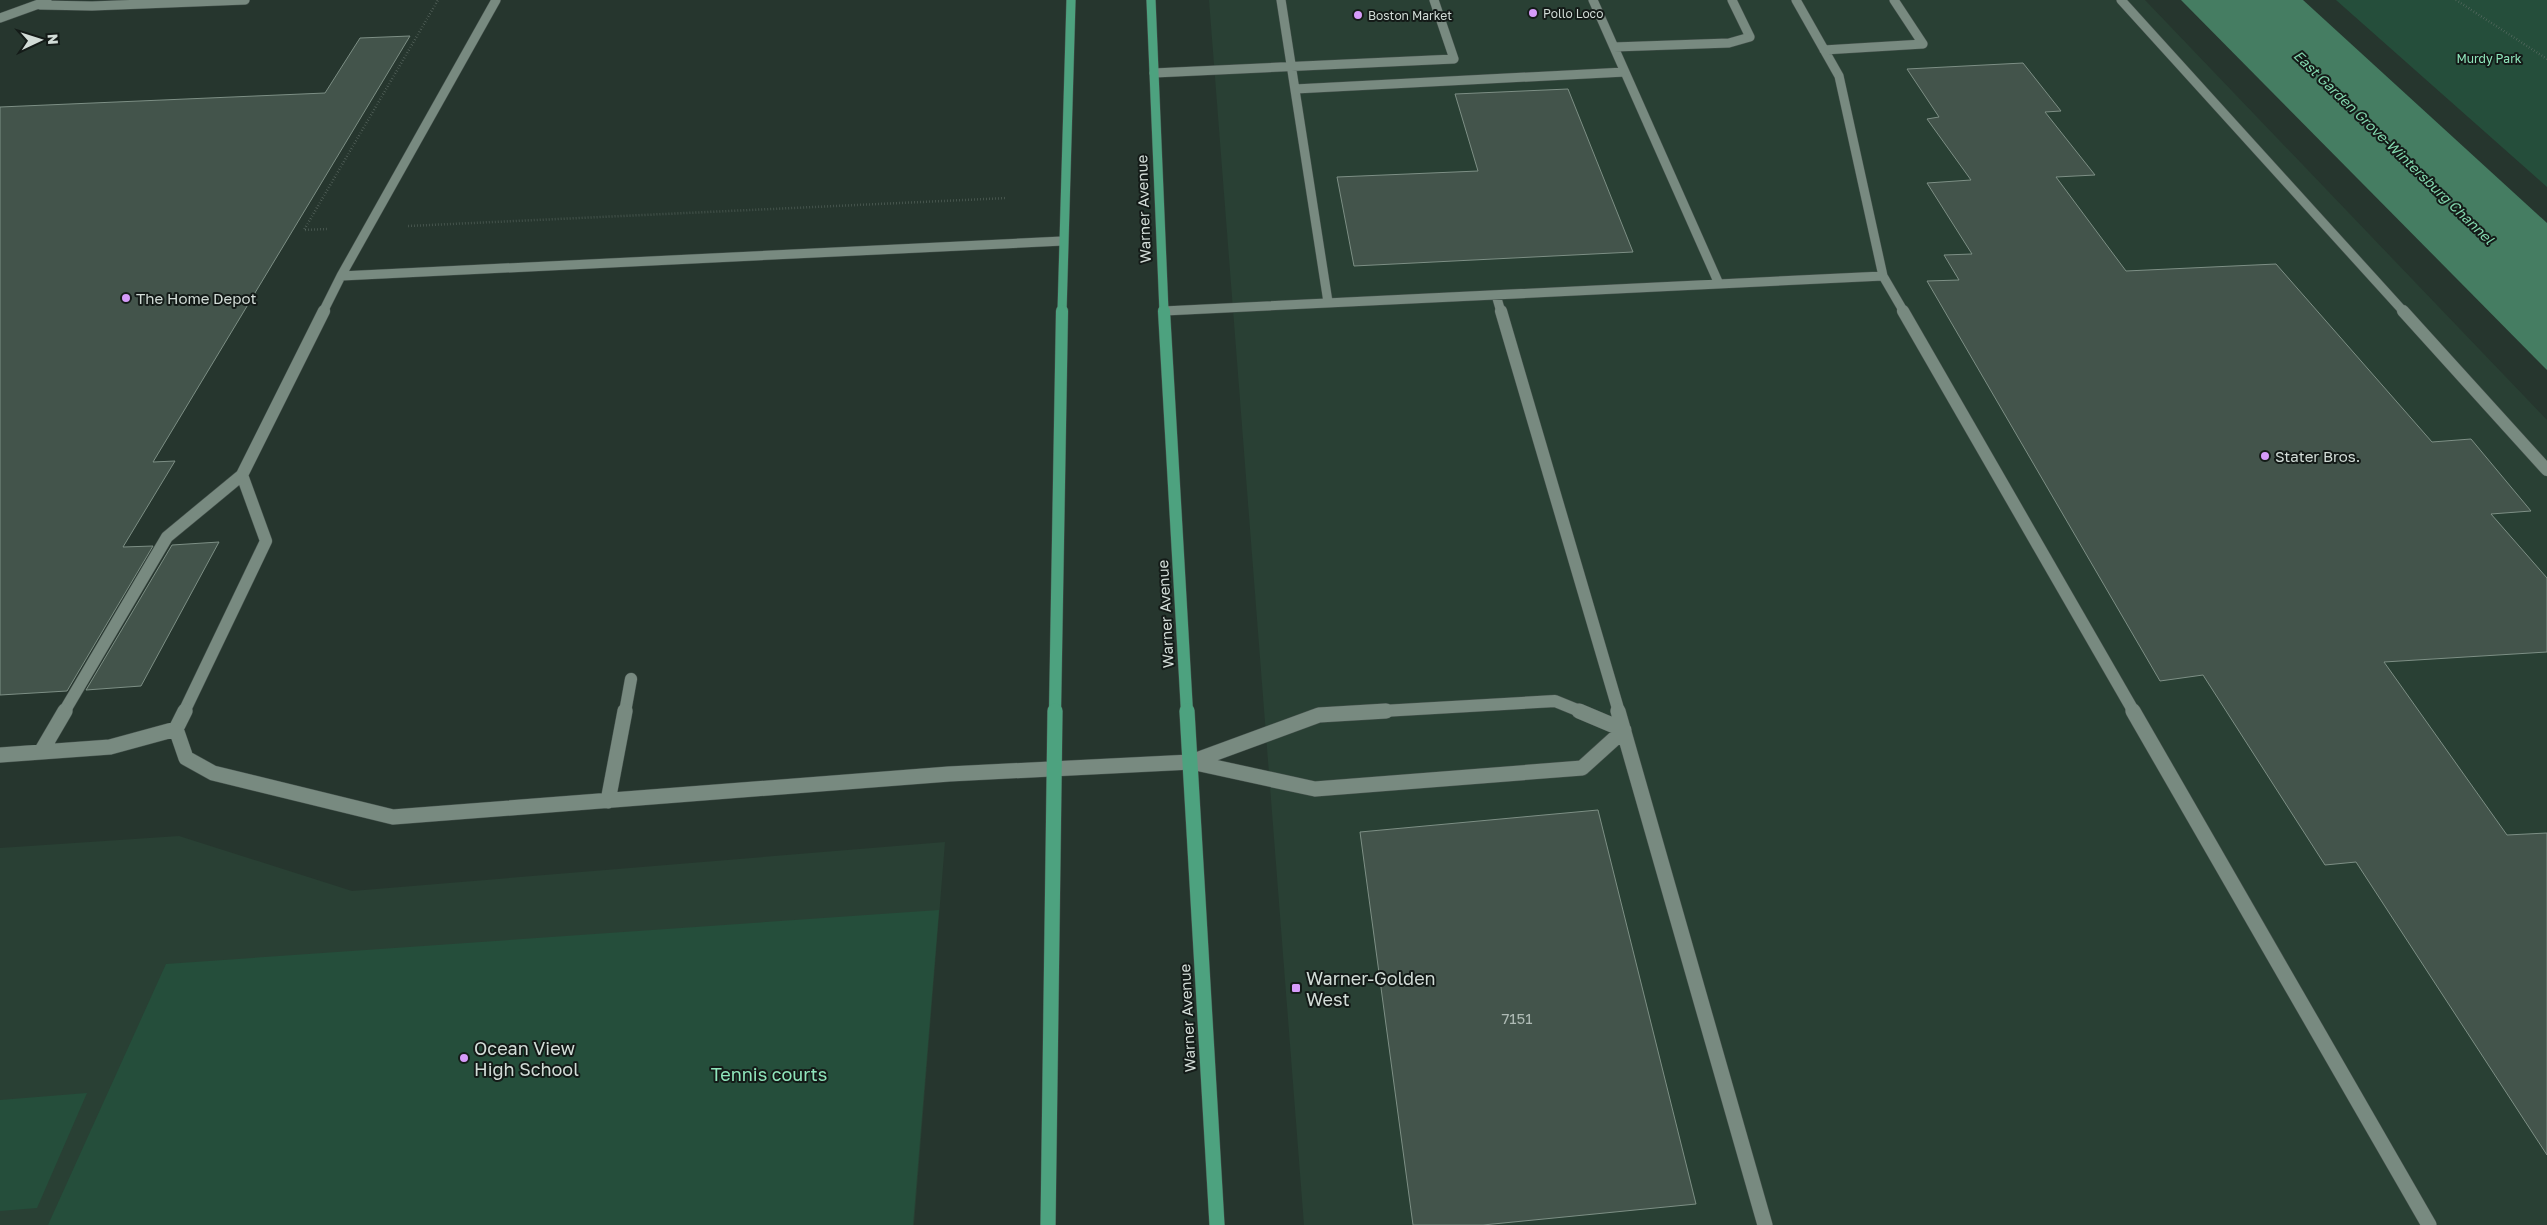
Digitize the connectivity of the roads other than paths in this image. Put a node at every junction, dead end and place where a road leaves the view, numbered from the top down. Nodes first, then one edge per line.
1 (51, 0) edge
2 (245, 0) edge
3 (496, 0) edge
4 (1071, 0) edge
5 (1151, 0) edge
6 (1282, 0) edge
7 (1434, 0) edge
8 (1593, 0) edge
9 (1732, 0) edge
10 (1796, 0) edge
11 (1894, 0) edge
12 (2121, 0) edge
13 (40, 4) junction
14 (0, 18) edge
15 (1614, 47) junction
16 (1824, 50) junction
17 (1292, 66) junction
18 (1625, 72) junction
19 (1154, 73) junction
20 (1295, 89) junction
21 (1063, 241) junction
22 (342, 276) junction
23 (1883, 276) junction
24 (1719, 284) junction
25 (1496, 295) junction
26 (1328, 302) junction
27 (1164, 311) junction
28 (2547, 470) edge
29 (242, 475) junction
30 (631, 679) dead end
31 (176, 729) junction
32 (1624, 730) junction
33 (41, 752) junction
34 (0, 755) edge
35 (1191, 762) junction
36 (1054, 770) junction
37 (608, 801) junction
38 (1048, 1225) edge
39 (1217, 1225) edge
40 (1765, 1225) edge
41 (2429, 1225) edge

1 - 13 lane
2 - 13 lane
3 - 22 lane
4 - 21 main road
5 - 19 main road, Warner Avenue
6 - 17 lane
7 - 17 lane
8 - 15 lane
9 - 15 lane
10 - 16 lane
11 - 16 lane
12 - 28 lane
13 - 14 lane
15 - 18 lane
16 - 23 lane
17 - 19 lane
17 - 20 lane
18 - 20 lane
18 - 24 lane
19 - 27 main road, Warner Avenue
20 - 26 lane
21 - 22 lane
21 - 36 main road
22 - 29 lane
23 - 24 lane
23 - 41 lane
24 - 25 lane
25 - 26 lane
25 - 32 lane
26 - 27 lane
27 - 35 main road, Warner Avenue
29 - 31 lane
29 - 33 lane
30 - 37 lane
31 - 33 lane
31 - 37 lane
32 - 35 lane
32 - 35 lane
32 - 40 lane
33 - 34 lane
35 - 36 lane
35 - 39 main road, Warner Avenue
36 - 37 lane
36 - 38 main road

